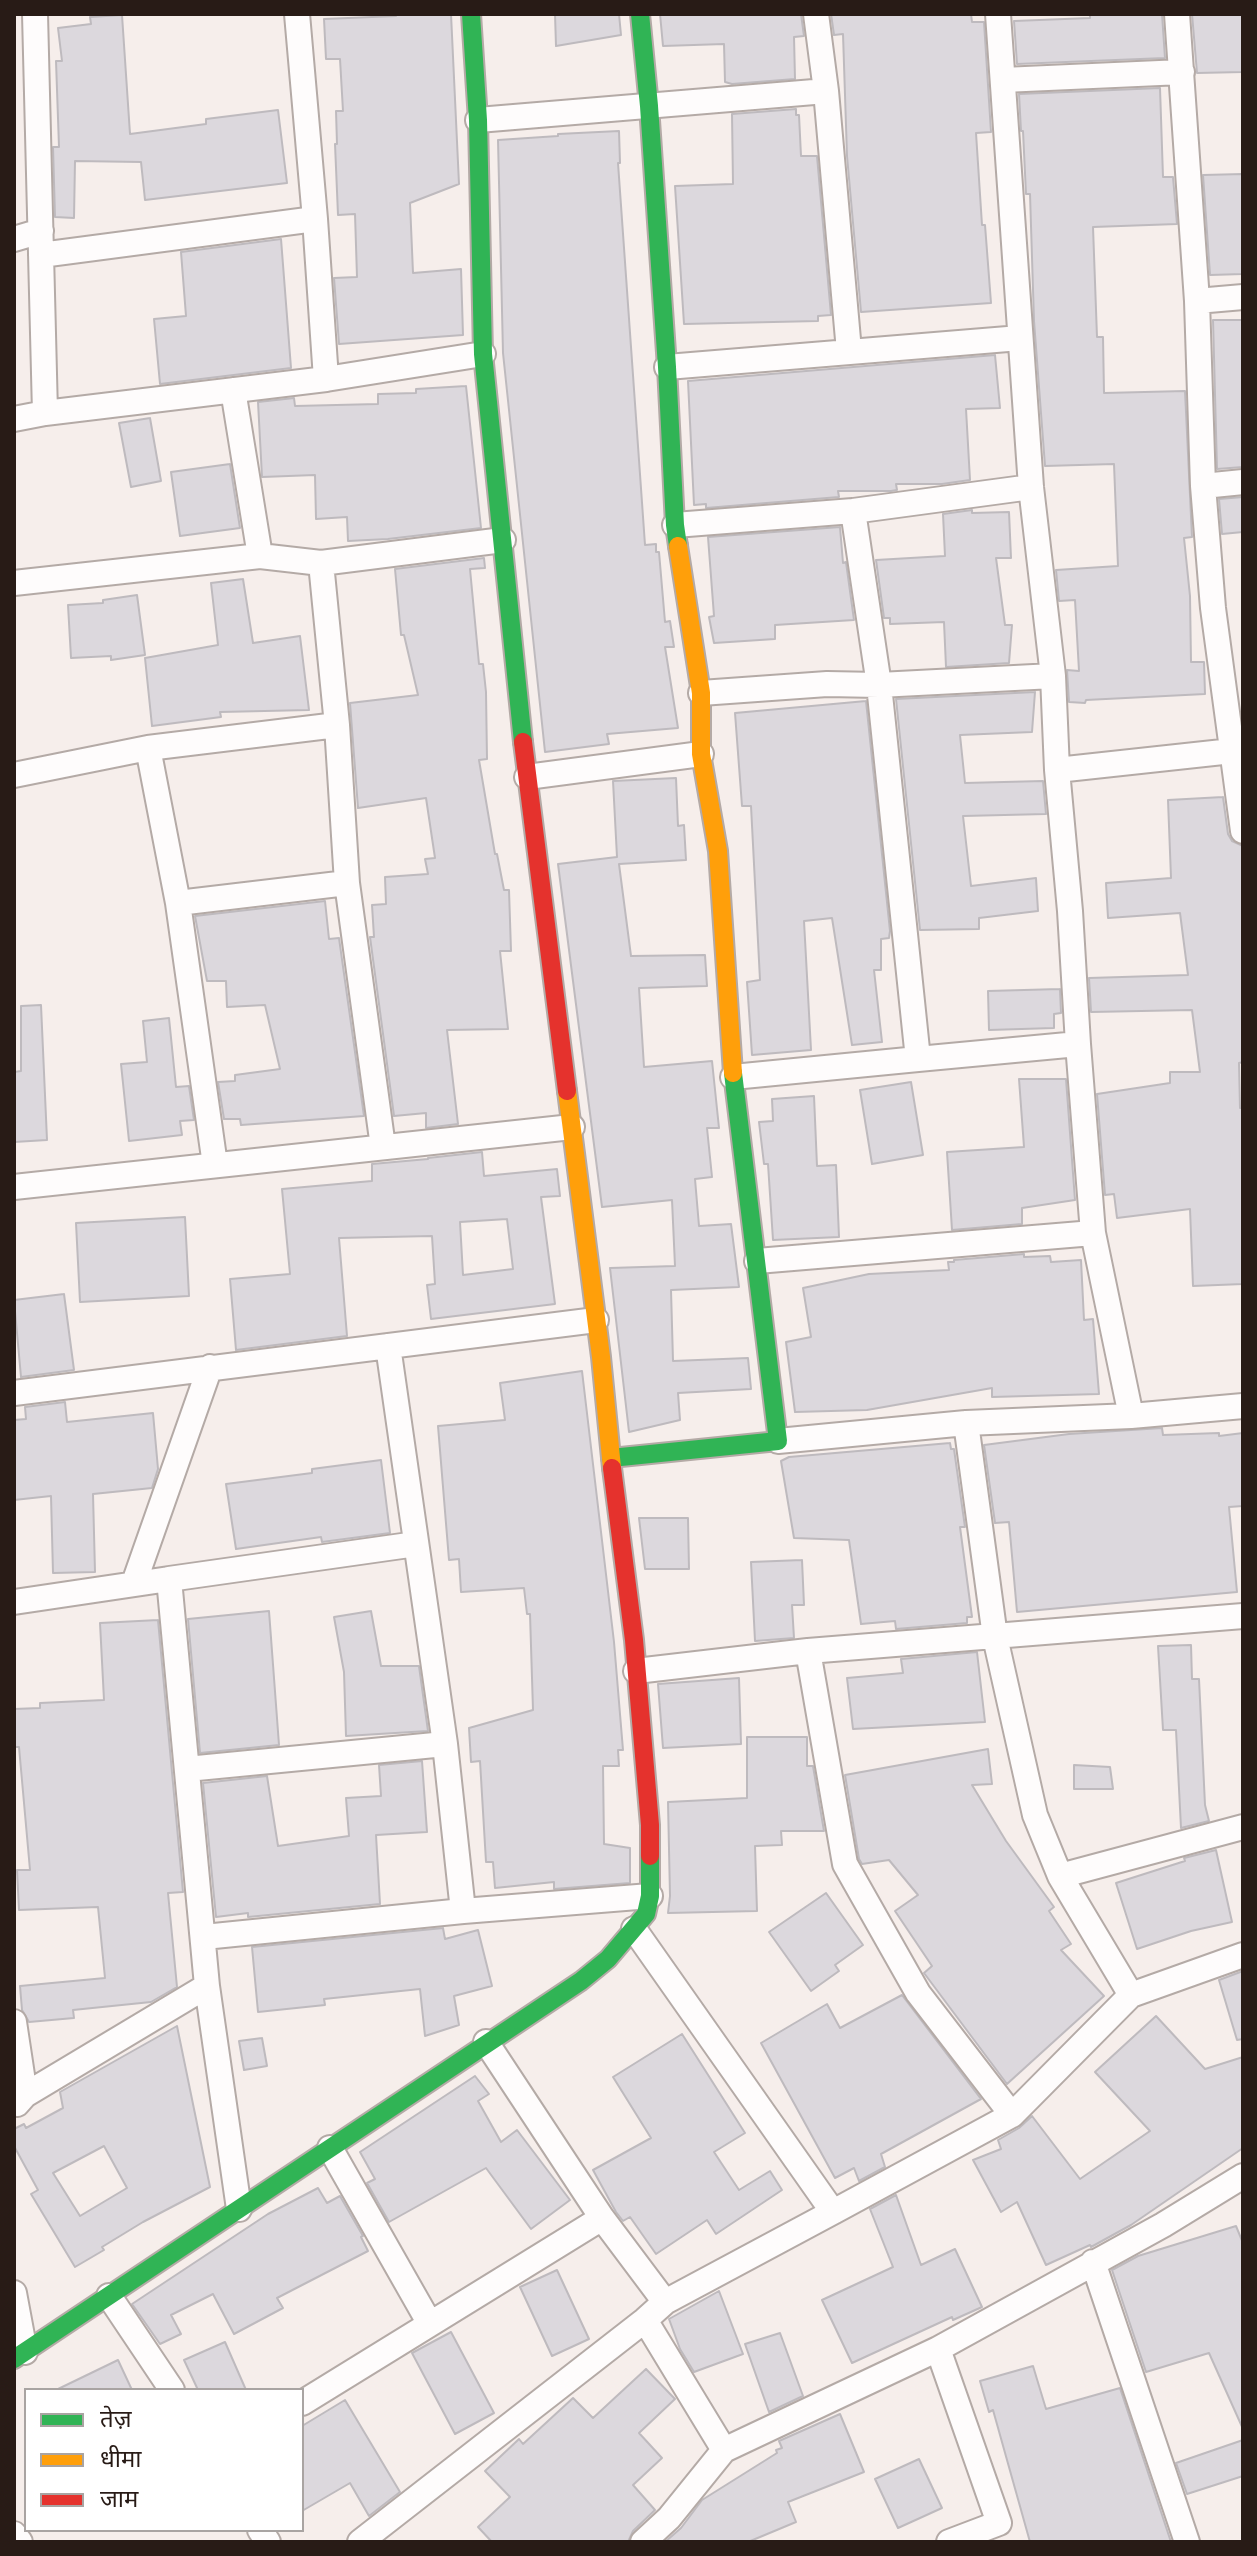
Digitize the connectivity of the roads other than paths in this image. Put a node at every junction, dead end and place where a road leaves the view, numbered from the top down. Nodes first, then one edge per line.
1 (35, 14) edge
2 (297, 14) edge
3 (471, 14) edge
4 (640, 14) edge
5 (816, 14) edge
6 (998, 14) edge
7 (1177, 14) edge
8 (1182, 72) junction
9 (1003, 80) junction
10 (826, 91) junction
11 (649, 106) junction
12 (478, 120) junction
13 (315, 219) junction
14 (14, 239) edge
15 (41, 243) junction
16 (1243, 297) edge
17 (1197, 301) junction
18 (1020, 338) junction
19 (849, 351) junction
20 (483, 354) junction
21 (667, 367) junction
22 (326, 379) junction
23 (233, 390) junction
24 (45, 413) junction
25 (14, 419) edge
26 (1243, 482) edge
27 (1203, 486) junction
28 (1031, 487) junction
29 (853, 511) junction
30 (675, 525) junction
31 (503, 540) junction
32 (260, 556) junction
33 (321, 563) junction
34 (14, 583) edge
35 (1053, 676) junction
36 (879, 685) junction
37 (701, 693) junction
38 (337, 725) junction
39 (148, 748) junction
40 (1232, 751) junction
41 (701, 754) junction
42 (1057, 770) junction
43 (14, 775) edge
44 (527, 777) junction
45 (1243, 831) edge
46 (347, 883) junction
47 (178, 903) junction
48 (1078, 1044) junction
49 (918, 1059) junction
50 (733, 1077) junction
51 (572, 1127) junction
52 (383, 1147) junction
53 (215, 1165) junction
54 (14, 1187) edge
55 (1093, 1233) junction
56 (757, 1261) junction
57 (596, 1320) junction
58 (388, 1346) junction
59 (210, 1367) junction
60 (14, 1393) edge
61 (1243, 1406) edge
62 (1131, 1416) junction
63 (966, 1423) junction
64 (778, 1441) junction
65 (611, 1458) junction
66 (416, 1544) junction
67 (169, 1579) junction
68 (134, 1583) junction
69 (14, 1602) edge
70 (1243, 1616) edge
71 (995, 1637) junction
72 (808, 1651) junction
73 (636, 1671) junction
74 (445, 1744) junction
75 (187, 1769) junction
76 (1243, 1827) edge
77 (1060, 1876) junction
78 (650, 1896) junction
79 (463, 1911) junction
80 (634, 1929) junction
81 (204, 1937) junction
82 (1243, 1955) edge
83 (207, 1986) junction
84 (1131, 1995) junction
85 (14, 2022) edge
86 (486, 2042) junction
87 (19, 2102) edge
88 (1012, 2115) junction
89 (330, 2148) junction
90 (1243, 2176) edge
91 (239, 2209) junction
92 (833, 2212) junction
93 (602, 2218) junction
94 (1093, 2262) junction
95 (14, 2293) edge
96 (109, 2296) junction
97 (665, 2302) junction
98 (645, 2320) junction
99 (430, 2324) junction
100 (938, 2349) junction
101 (20, 2356) edge
102 (171, 2388) edge
103 (304, 2402) edge
104 (724, 2450) junction
105 (1003, 2532) edge
106 (14, 2534) edge
107 (20, 2542) edge
108 (360, 2542) edge
109 (643, 2542) edge
110 (949, 2542) edge
111 (1187, 2542) edge

1 - 15 street
2 - 13 street
3 - 12 street
4 - 11 street
5 - 10 street
6 - 9 street
7 - 8 street
8 - 9 street
8 - 17 street
9 - 18 street
10 - 11 street
10 - 19 street
11 - 12 street
11 - 21 street
12 - 20 street
13 - 15 street
13 - 22 street
14 - 15 street
15 - 24 street
16 - 17 street
17 - 27 street
18 - 19 street
18 - 28 street
19 - 21 street
20 - 22 street
20 - 31 street
21 - 30 street
22 - 23 street
23 - 24 street
23 - 32 street
24 - 25 street
26 - 27 street
27 - 40 street
28 - 29 street
28 - 35 street
29 - 30 street
29 - 36 street
30 - 37 street
31 - 33 street
31 - 44 street
32 - 33 street
32 - 34 street
33 - 38 street
35 - 36 street
35 - 42 street
36 - 37 street
36 - 49 street
37 - 41 street
38 - 39 street
38 - 46 street
39 - 43 street
39 - 47 street
40 - 42 street
40 - 45 street
41 - 44 street
41 - 50 street
42 - 48 street
44 - 51 street
46 - 47 street
46 - 52 street
47 - 53 street
48 - 49 street
48 - 55 street
49 - 50 street
50 - 56 street
51 - 52 street
51 - 57 street
52 - 53 street
53 - 54 street
55 - 56 street
55 - 62 street
56 - 64 street
57 - 58 street
57 - 65 street
58 - 59 street
58 - 66 street
59 - 60 street
59 - 68 street
61 - 62 street
62 - 63 street
63 - 64 street
63 - 71 street
64 - 65 street
65 - 73 street
66 - 67 street
66 - 74 street
67 - 68 street
67 - 75 street
68 - 69 street
70 - 71 street
71 - 72 street
71 - 77 street
72 - 73 street
72 - 88 street
73 - 78 street
74 - 75 street
74 - 79 street
75 - 81 street
76 - 77 street
77 - 84 street
78 - 79 street
78 - 80 street
79 - 81 street
80 - 86 street
80 - 92 street
81 - 83 street
82 - 84 street
83 - 87 street
83 - 91 street
84 - 88 street
85 - 87 street
86 - 89 street
86 - 93 street
88 - 92 street
89 - 91 street
89 - 99 street
90 - 94 street
91 - 96 street
92 - 97 street
93 - 97 street
93 - 99 street
94 - 100 street
94 - 111 street
95 - 101 street
96 - 101 street
96 - 102 street
97 - 98 street
98 - 104 street
98 - 108 street
99 - 103 street
100 - 104 street
100 - 105 street
104 - 109 street
105 - 110 street
106 - 107 street

